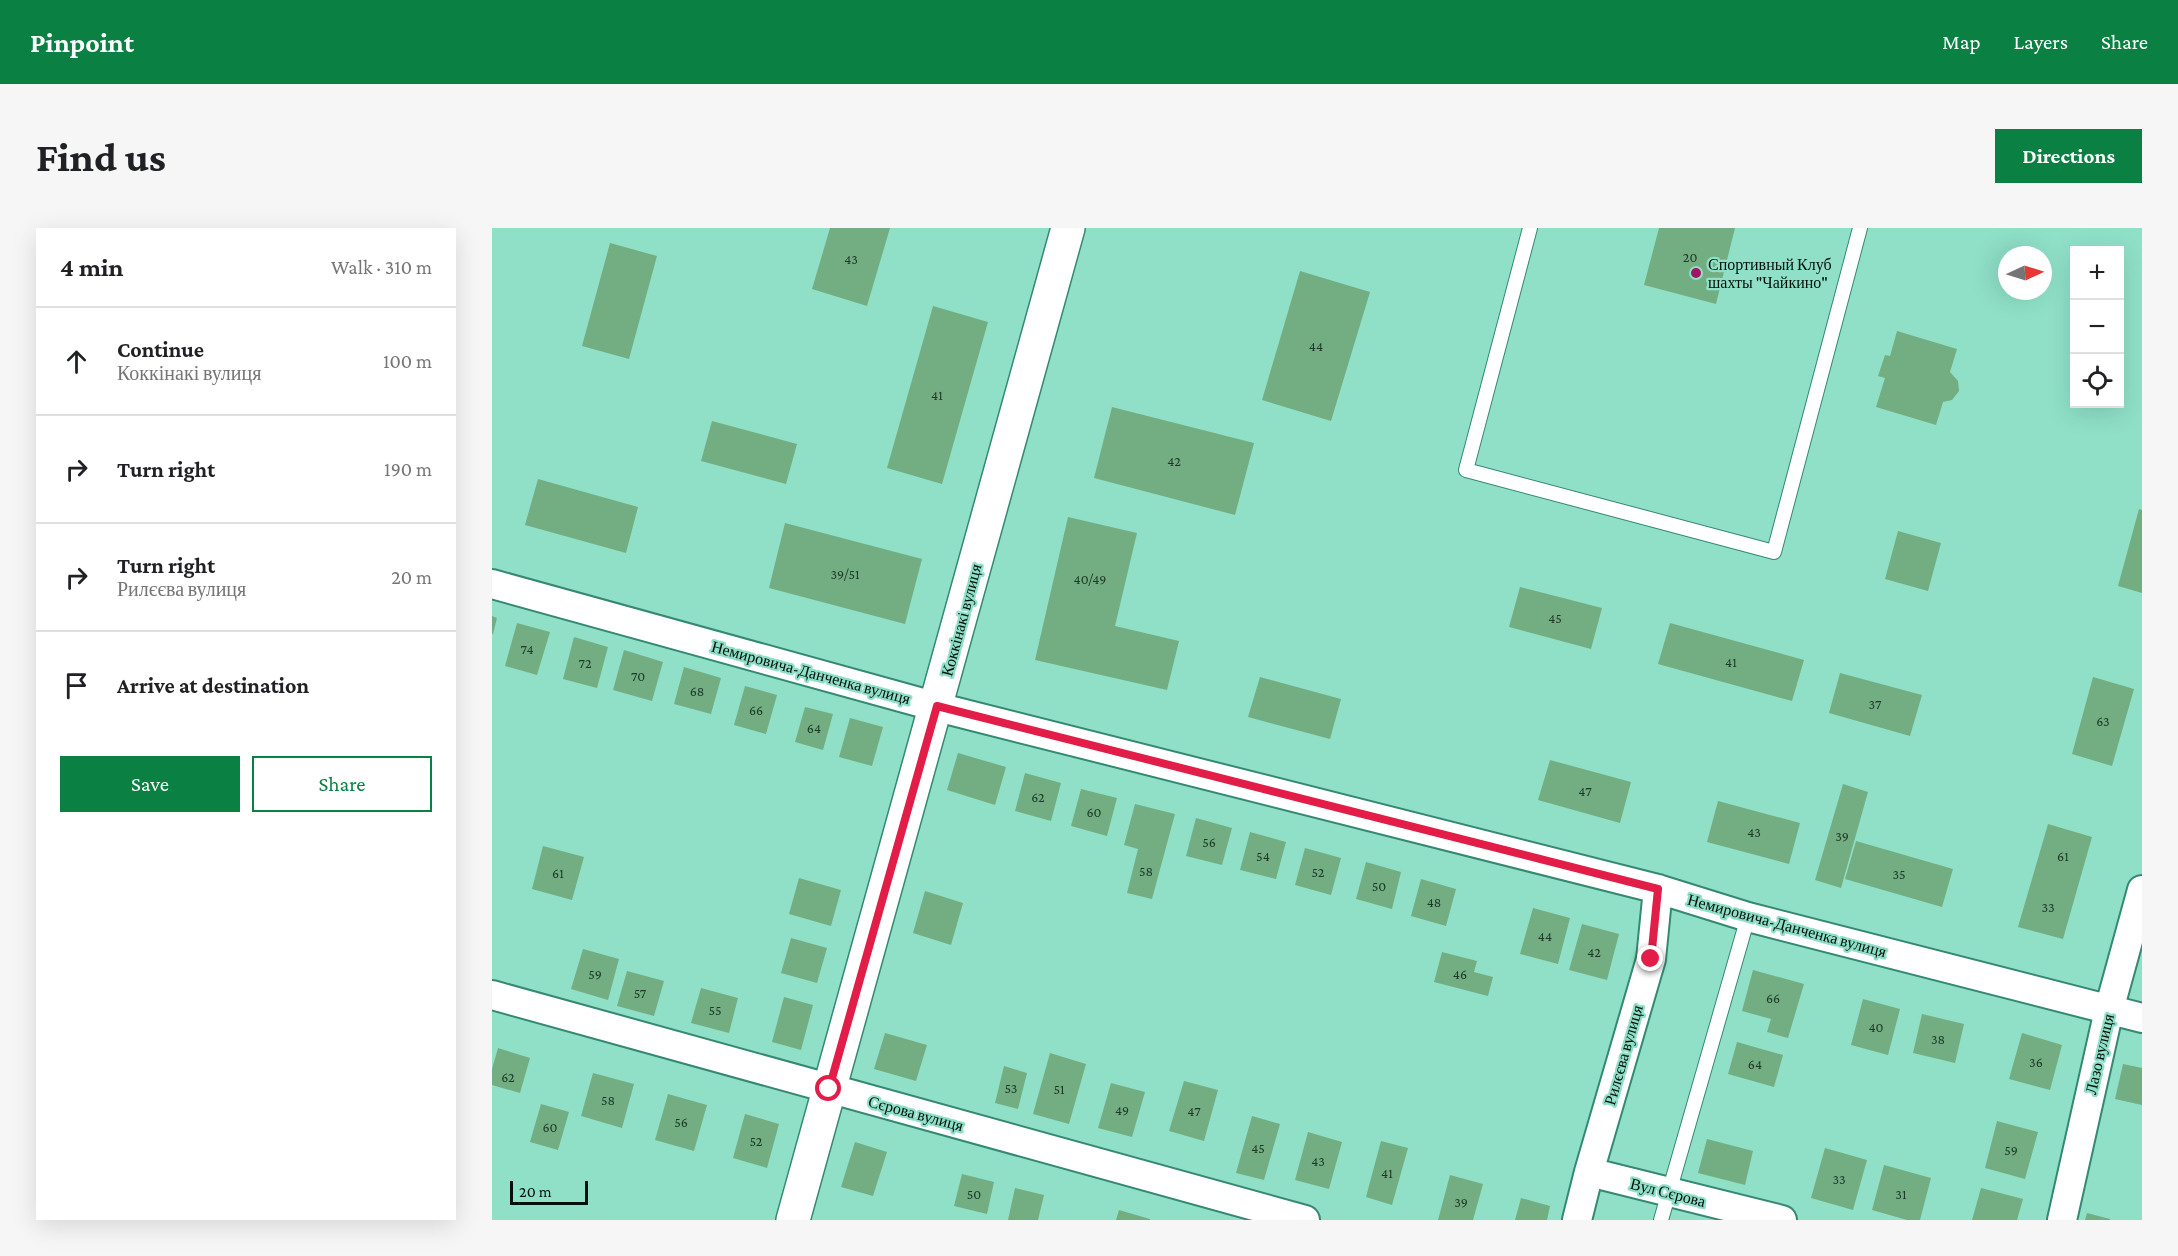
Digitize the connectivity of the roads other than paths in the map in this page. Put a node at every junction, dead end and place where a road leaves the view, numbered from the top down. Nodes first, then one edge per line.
1 (1068, 228) edge
2 (1530, 228) edge
3 (1860, 228) edge
4 (492, 584) edge
5 (937, 706) junction
6 (1658, 889) junction
7 (2142, 890) edge
8 (1748, 918) junction
9 (492, 995) edge
10 (2109, 1010) junction
11 (2142, 1018) edge
12 (829, 1089) junction
13 (1589, 1172) junction
14 (1669, 1193) junction
15 (793, 1220) edge
16 (1305, 1220) edge
17 (1577, 1220) edge
18 (1661, 1220) edge
19 (1782, 1220) edge
20 (2062, 1220) edge

1 - 5 street, Коккінакі вулиця
2 - 3 lane
4 - 5 street, Немировича-Данченка вулиця
5 - 6 street, Немировича-Данченка вулиця
5 - 12 street, Коккінакі вулиця
6 - 8 street, Немировича-Данченка вулиця
6 - 13 street, Рилєєва вулиця
7 - 10 street, Лазо вулиця
8 - 10 street, Немировича-Данченка вулиця
8 - 14 lane
9 - 12 street, Сєрова вулиця
10 - 11 street, Немировича-Данченка вулиця
10 - 20 street, Лазо вулиця
12 - 15 street, Коккінакі вулиця
12 - 16 street, Сєрова вулиця
13 - 14 street, Вул Сєрова
13 - 17 street, Рилєєва вулиця
14 - 18 lane
14 - 19 street, Вул Сєрова

